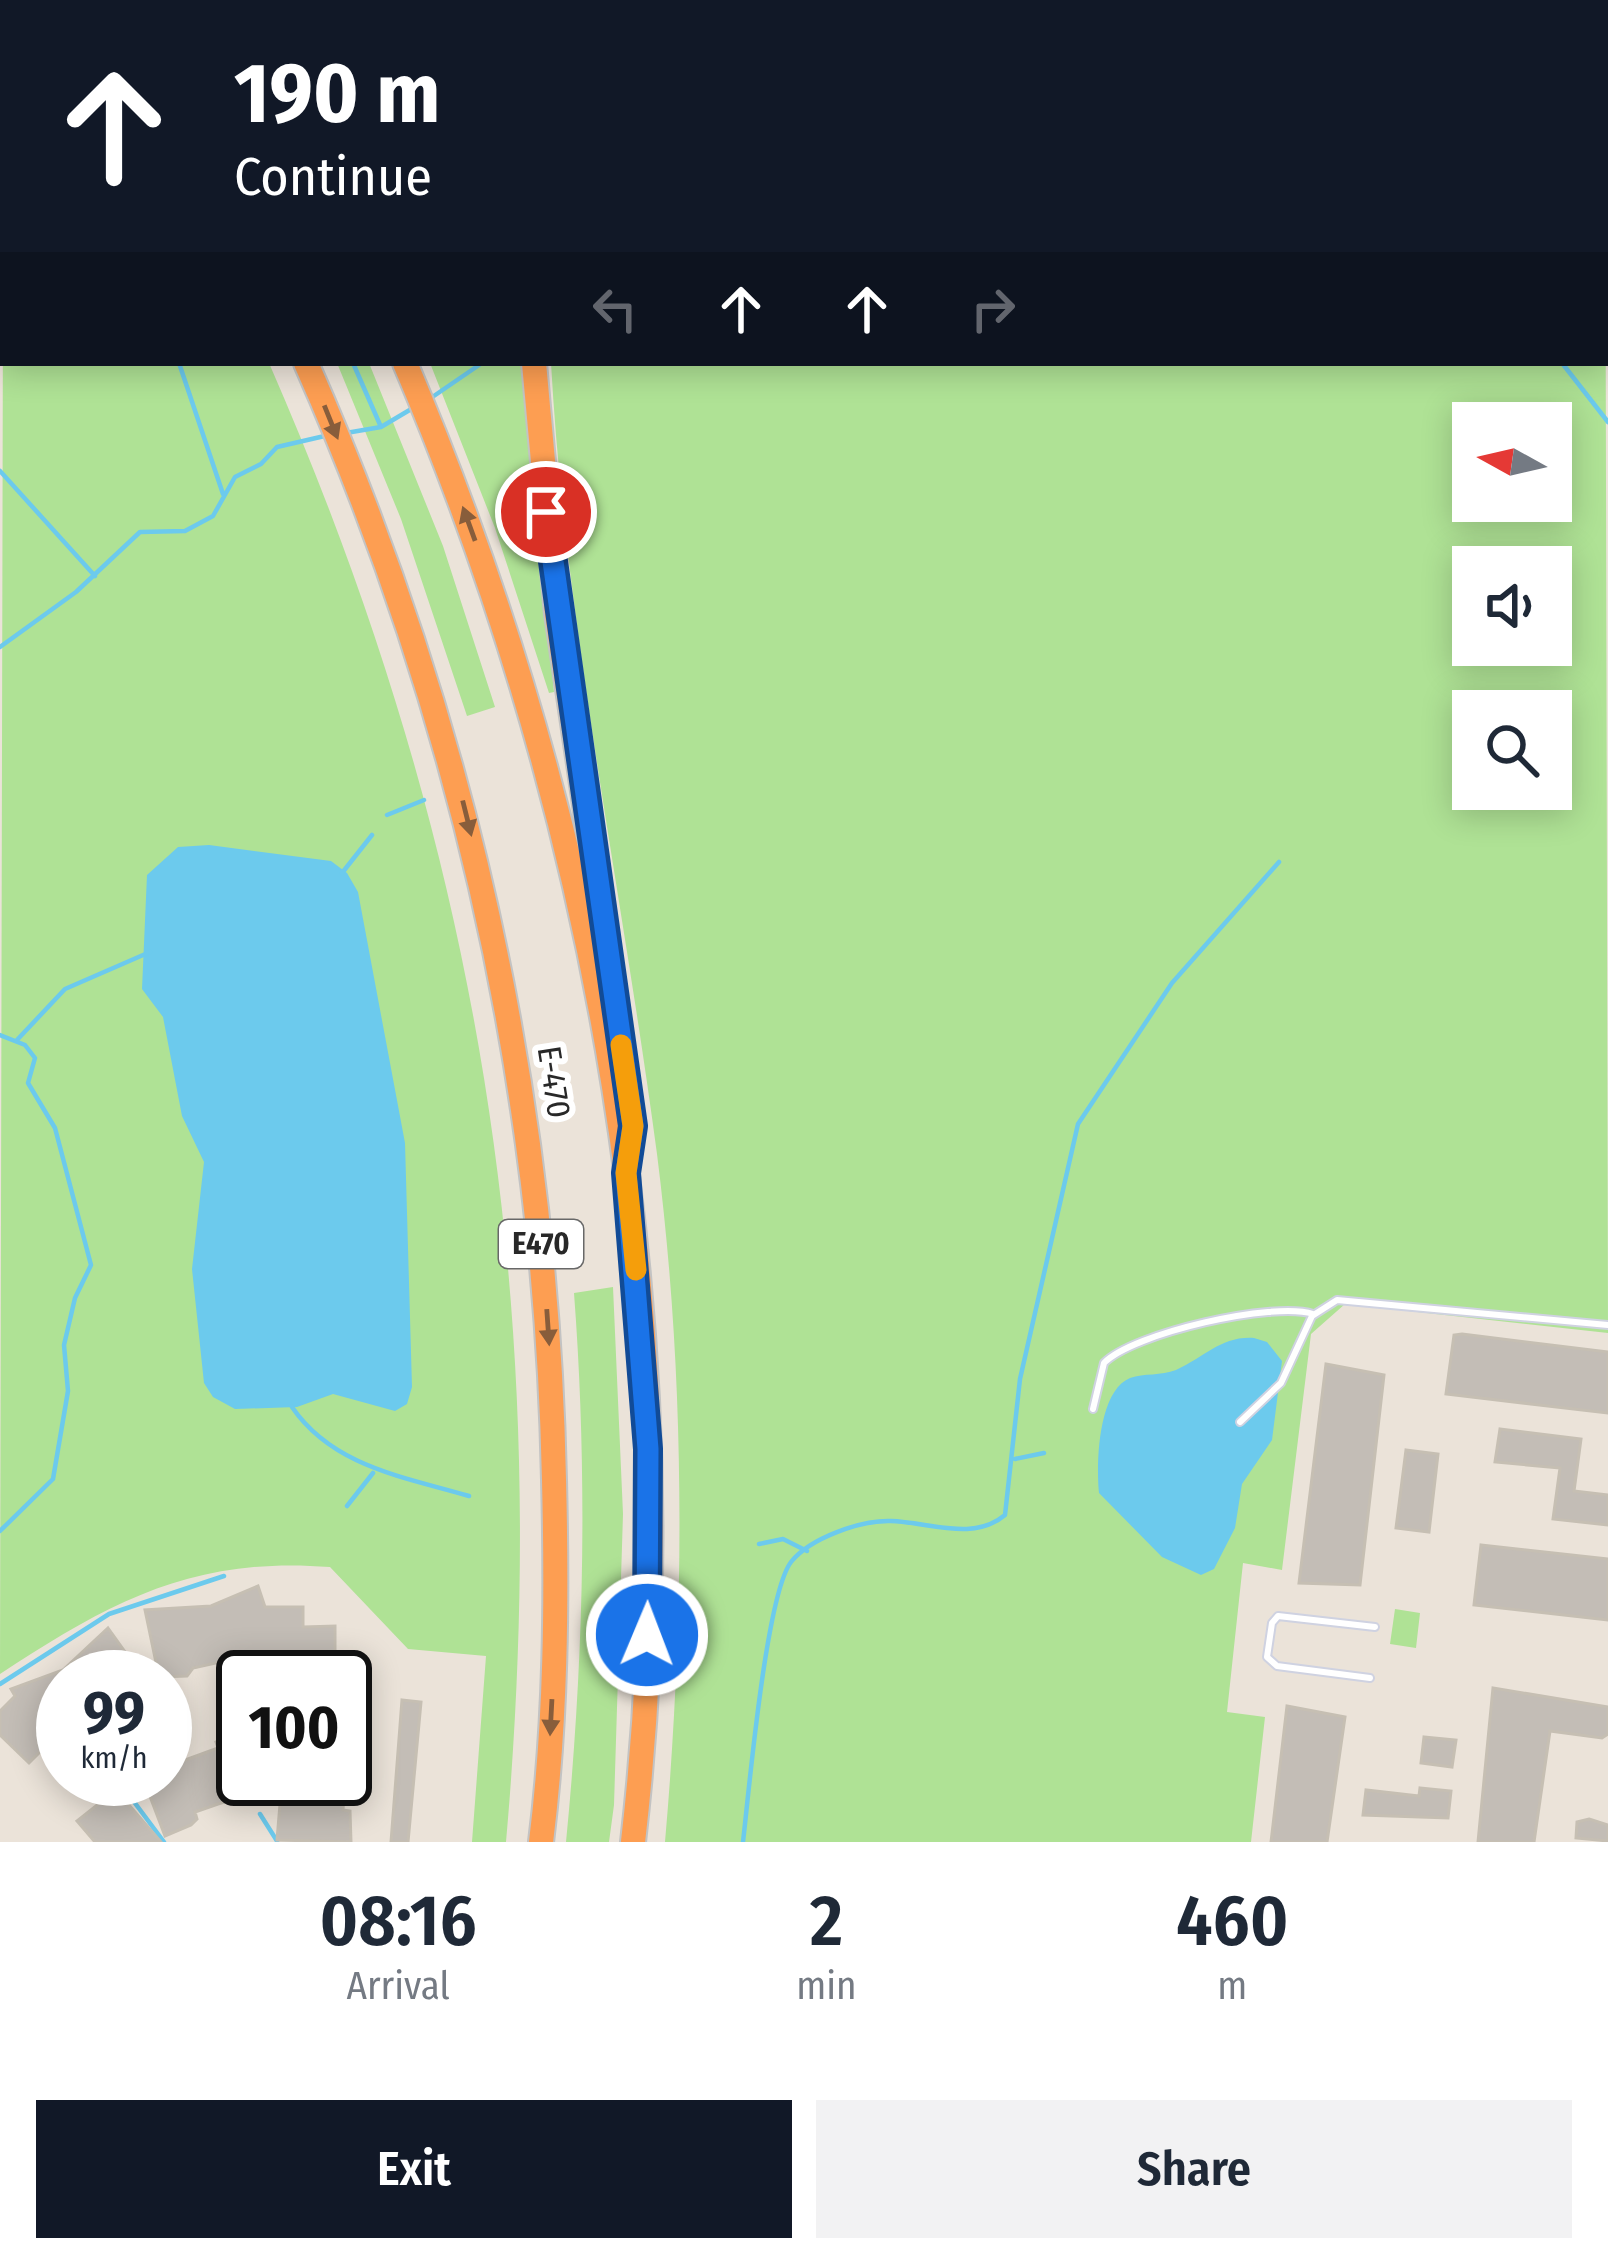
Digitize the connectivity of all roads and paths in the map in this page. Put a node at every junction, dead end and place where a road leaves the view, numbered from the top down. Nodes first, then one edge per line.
1 (307, 366) edge
2 (406, 366) edge
3 (534, 366) edge
4 (626, 1173) junction
5 (1313, 1314) junction
6 (1608, 1325) edge
7 (1093, 1409) dead end
8 (1240, 1422) dead end
9 (1375, 1627) dead end
10 (1370, 1678) dead end
11 (547, 1794) junction
12 (523, 1842) edge
13 (541, 1842) edge
14 (633, 1842) edge

1 -> 11 highway, E-470 / E470
4 -> 2 highway, E-470 / E470
3 - 4 highway
4 - 14 highway, E-470 / E470
5 - 6 lane
5 - 7 lane
5 - 8 lane
9 - 10 lane
11 - 12 highway
11 - 13 highway, E-470 / E470

